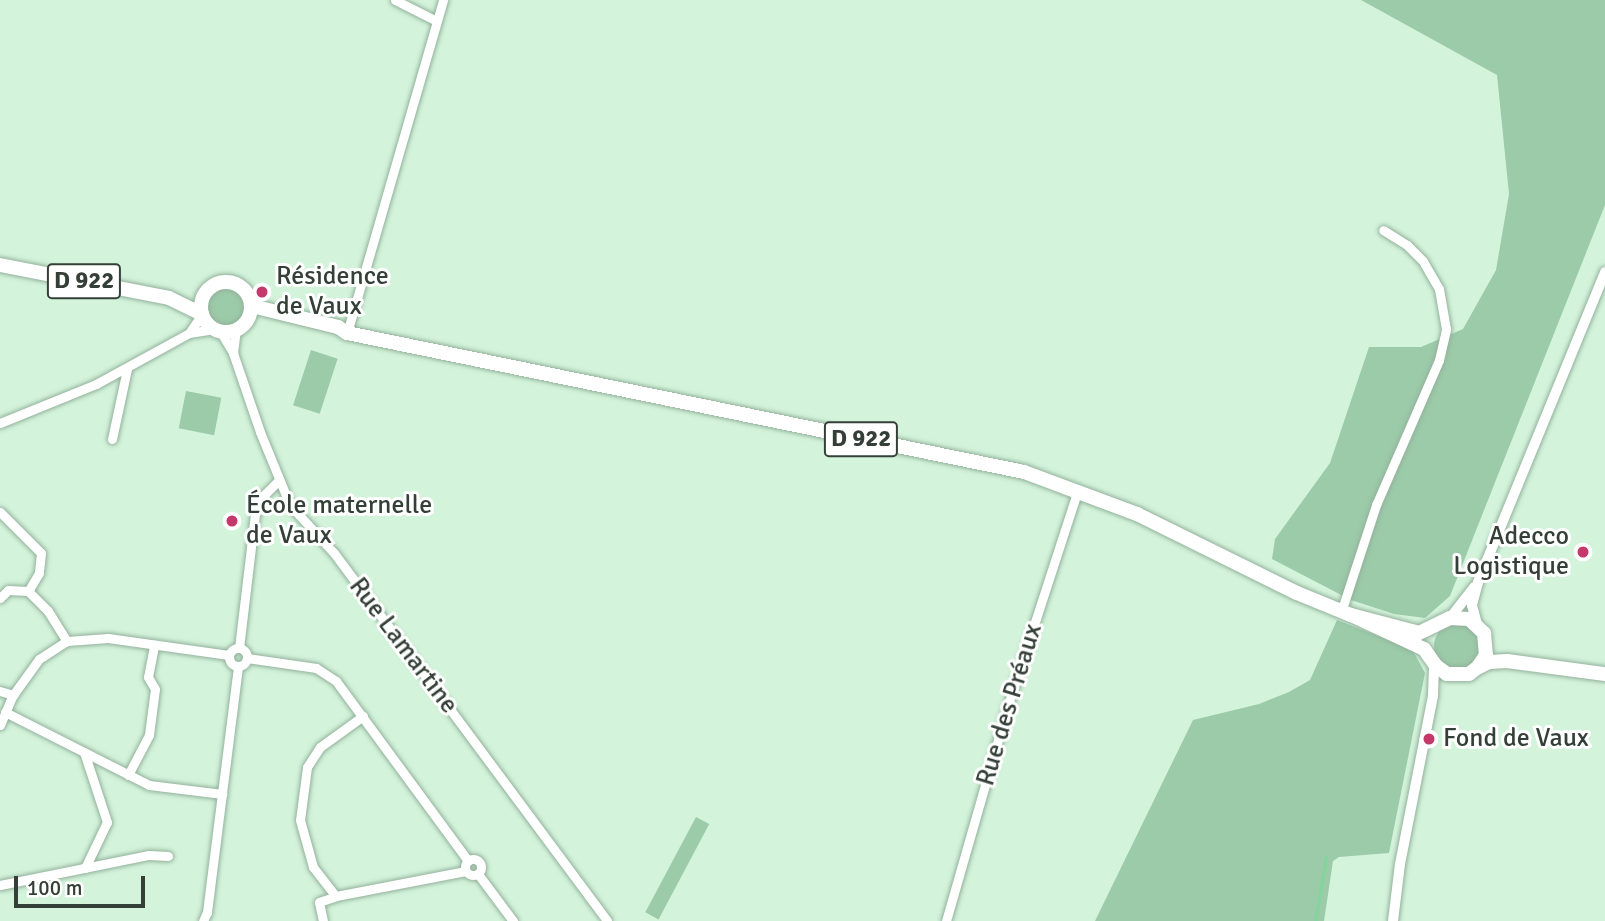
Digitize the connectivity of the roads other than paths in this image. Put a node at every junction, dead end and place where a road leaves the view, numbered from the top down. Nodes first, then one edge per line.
1 (395, 0) edge
2 (443, 0) edge
3 (435, 20) junction
4 (1383, 230) dead end
5 (0, 265) edge
6 (1605, 272) edge
7 (203, 296) junction
8 (169, 298) junction
9 (252, 306) junction
10 (202, 314) junction
11 (241, 326) junction
12 (217, 330) junction
13 (189, 333) junction
14 (347, 333) junction
15 (233, 353) junction
16 (127, 369) junction
17 (3, 419) edge
18 (112, 439) dead end
19 (278, 481) junction
20 (1078, 489) junction
21 (0, 512) edge
22 (1478, 582) junction
23 (28, 591) junction
24 (0, 598) edge
25 (1346, 614) junction
26 (1450, 618) junction
27 (1477, 624) junction
28 (1435, 627) junction
29 (67, 641) junction
30 (1487, 642) junction
31 (154, 645) junction
32 (239, 648) junction
33 (229, 655) junction
34 (247, 658) junction
35 (1431, 659) junction
36 (238, 666) junction
37 (1560, 666) junction
38 (1478, 667) junction
39 (1605, 674) edge
40 (1452, 675) junction
41 (0, 691) edge
42 (13, 695) junction
43 (1433, 695) junction
44 (5, 712) junction
45 (363, 716) junction
46 (0, 725) edge
47 (84, 752) junction
48 (128, 775) junction
49 (222, 794) junction
50 (169, 856) dead end
51 (467, 866) junction
52 (85, 867) junction
53 (478, 874) junction
54 (0, 885) edge
55 (336, 897) junction
56 (203, 921) edge
57 (323, 921) edge
58 (513, 921) edge
59 (607, 921) edge
60 (946, 921) edge
61 (1393, 921) edge

1 - 3 street
2 - 3 street
3 - 14 street
4 - 25 street
5 - 8 main road, D 922
6 - 22 street
7 - 8 main road, D 922
7 - 9 main road
7 - 10 main road
8 - 10 main road, D 922
9 - 11 main road
9 - 14 main road, D 922
10 - 12 main road
10 - 13 street
11 - 12 main road
11 - 14 main road, D 922
11 - 15 street, Rue Lamartine
12 - 13 street
12 - 15 street, Rue Lamartine
13 - 16 street
14 - 20 main road, D 922
15 - 19 street, Rue Lamartine
16 - 17 street
16 - 18 street
19 - 32 street
19 - 59 street, Rue Lamartine
20 - 25 main road, D 922
20 - 60 street, Rue des Préaux
21 - 23 street
22 - 26 street
22 - 27 street
23 - 24 street
23 - 29 street
25 - 28 main road, D 922
25 - 35 main road, D 922
26 - 27 main road
26 - 28 main road
27 - 30 main road
28 - 35 main road
29 - 31 street
29 - 42 street
30 - 37 main road
30 - 38 main road
31 - 33 street
31 - 48 street
32 - 33 street
32 - 34 street
33 - 36 street
34 - 36 street
34 - 45 street
35 - 40 main road
35 - 43 street
36 - 49 street
37 - 38 main road
37 - 39 main road
38 - 40 main road
40 - 43 street
41 - 42 street
42 - 44 street
43 - 61 street
44 - 46 street
44 - 47 street
45 - 51 street
45 - 55 street
47 - 48 street
47 - 52 street
48 - 49 street
49 - 56 street
50 - 52 street
51 - 53 street
51 - 53 street
51 - 55 street
52 - 54 street
53 - 58 street
55 - 57 street

